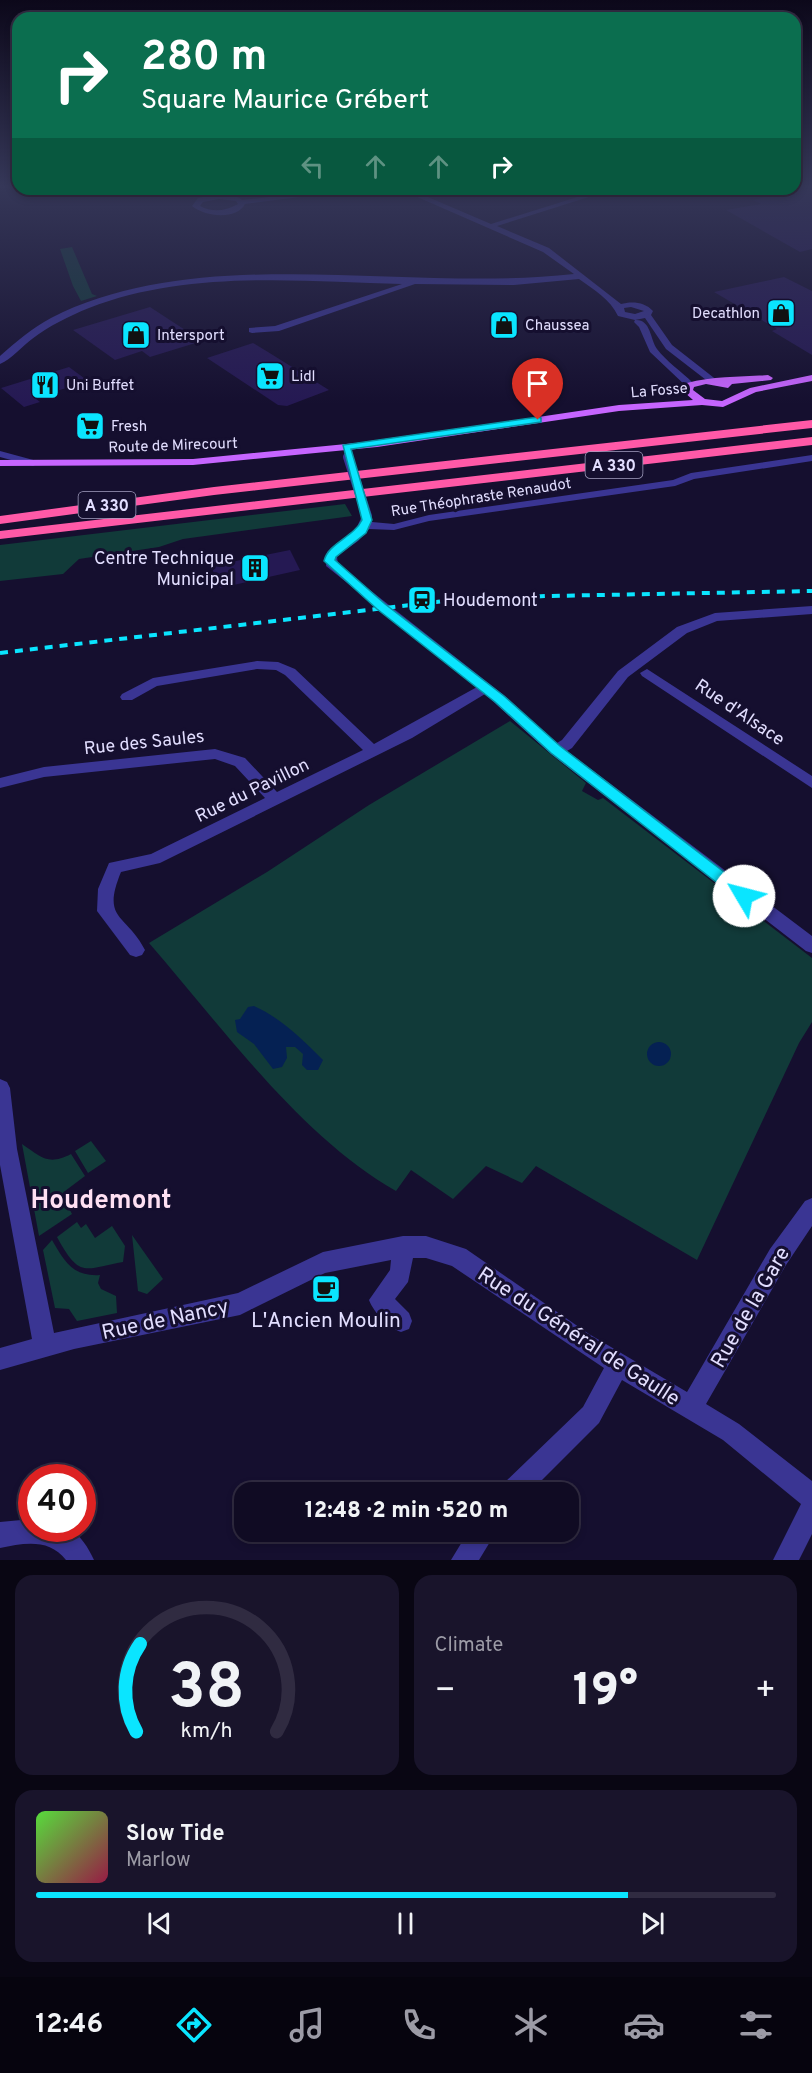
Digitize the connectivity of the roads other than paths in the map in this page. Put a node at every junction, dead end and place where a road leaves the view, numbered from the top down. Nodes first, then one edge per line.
1 (558, 259) edge
2 (582, 276) junction
3 (415, 281) junction
4 (608, 296) junction
5 (633, 304) junction
6 (619, 307) junction
7 (647, 315) junction
8 (630, 317) junction
9 (252, 330) dead end
10 (0, 361) edge
11 (812, 376) edge
12 (717, 382) junction
13 (689, 388) junction
14 (738, 395) junction
15 (702, 402) junction
16 (619, 408) junction
17 (812, 418) edge
18 (812, 424) edge
19 (728, 435) junction
20 (812, 441) edge
21 (347, 452) junction
22 (0, 454) edge
23 (812, 458) edge
24 (0, 463) edge
25 (33, 463) junction
26 (0, 520) edge
27 (367, 520) junction
28 (0, 535) edge
29 (812, 610) edge
30 (647, 673) dead end
31 (486, 688) junction
32 (127, 697) dead end
33 (556, 750) junction
34 (373, 751) junction
35 (0, 783) edge
36 (812, 783) edge
37 (276, 800) junction
38 (812, 946) edge
39 (136, 950) dead end
40 (0, 1088) edge
41 (812, 1208) edge
42 (403, 1247) junction
43 (323, 1263) joint
44 (401, 1321) dead end
45 (45, 1346) junction
46 (0, 1359) edge
47 (618, 1365) junction
48 (691, 1408) junction
49 (523, 1482) edge
50 (812, 1497) edge
51 (812, 1507) edge
52 (0, 1535) edge
53 (476, 1542) edge
54 (81, 1560) edge
55 (464, 1560) edge
56 (786, 1560) edge

1 - 2 street
2 - 3 street
2 - 4 street
3 - 9 street
3 - 10 street
4 - 5 street
4 - 6 street
5 - 6 street
5 - 7 street
6 - 8 street
7 - 8 street
7 - 12 street
8 - 13 street
11 - 12 main road
11 - 14 main road
12 - 13 main road, La Fosse
12 - 14 main road
13 - 15 main road
13 - 16 main road, La Fosse
14 - 15 main road, La Fosse
15 - 16 main road, La Fosse
16 - 21 main road, La Fosse
17 - 19 highway
18 - 19 highway, A 330
19 - 26 highway, A 330
20 - 28 highway, A 330
21 - 25 main road, Route de Mirecourt
21 - 27 street, bridge
22 - 25 street
23 - 27 street, Rue Théophraste Renaudot
24 - 25 main road, Route de Mirecourt
27 - 31 street
29 - 33 street
30 - 36 street, Rue d'Alsace
31 - 33 street
31 - 34 street, Rue du Pavillon
32 - 34 street
33 - 38 street
34 - 37 street, Rue du Pavillon
35 - 37 street, Rue des Saules
37 - 39 street, Rue du Pavillon
40 - 45 street
41 - 48 street, Rue de la Gare
42 - 43 street, Rue du Général de Gaulle
42 - 44 street
42 - 47 street, Rue du Général de Gaulle
43 - 45 street, Rue de Nancy
45 - 46 street, Rue de Nancy
47 - 48 street, Rue du Général de Gaulle
47 - 49 street
48 - 50 street, Rue du Général de Gaulle
51 - 56 street
52 - 54 street
53 - 55 street

